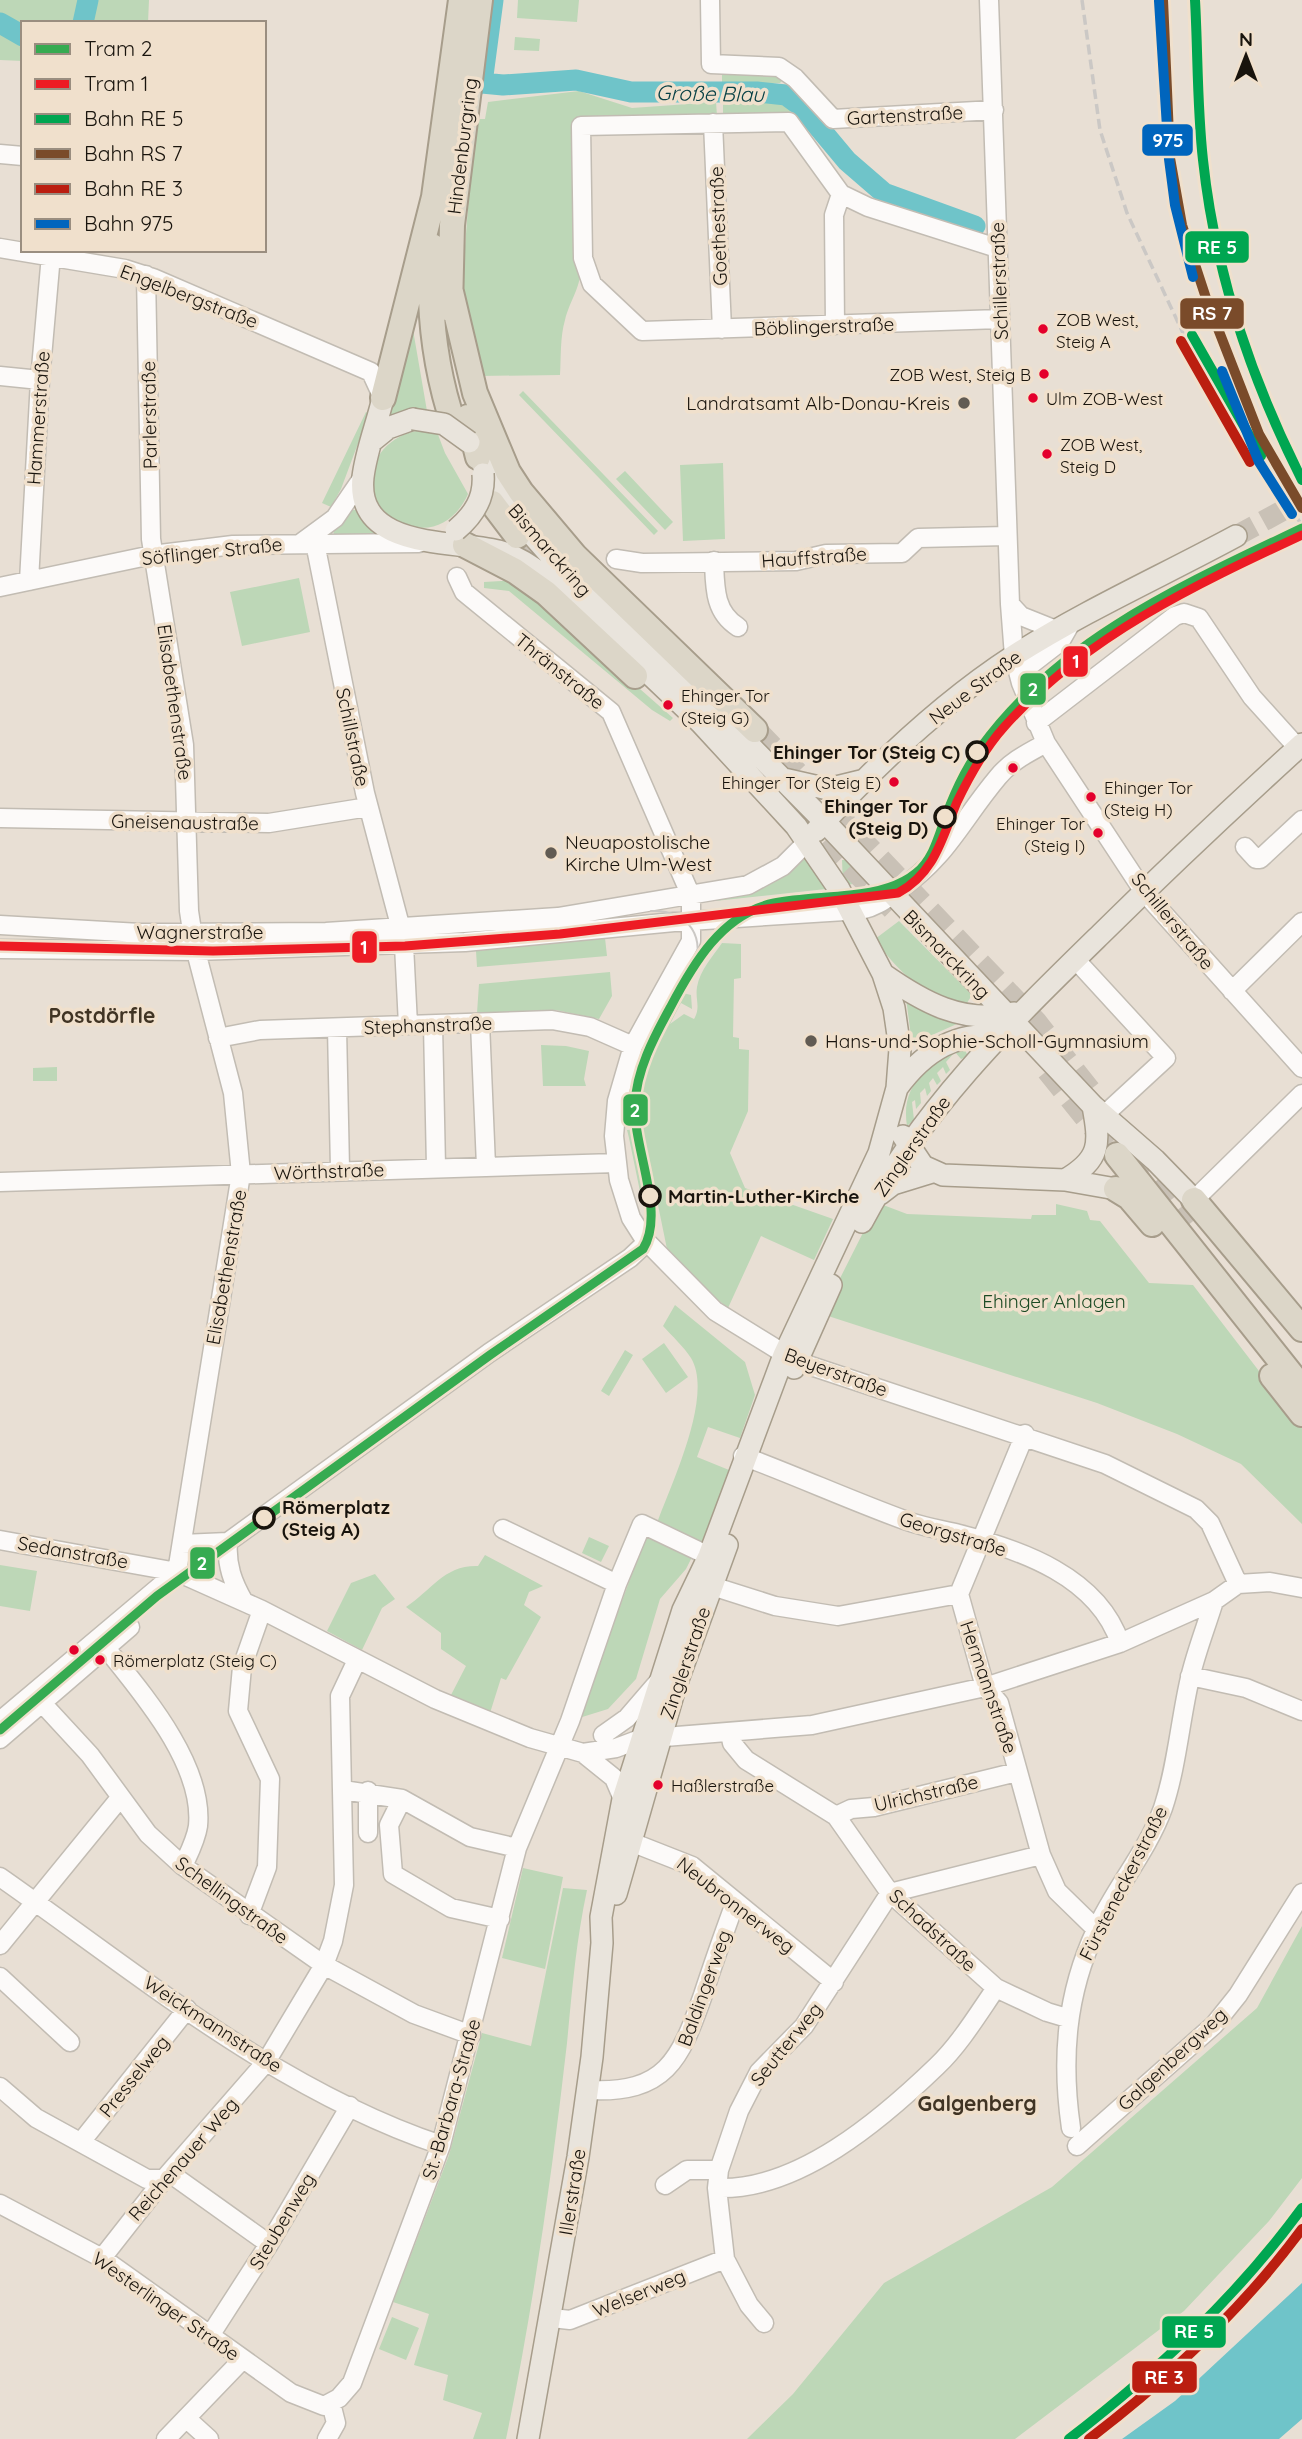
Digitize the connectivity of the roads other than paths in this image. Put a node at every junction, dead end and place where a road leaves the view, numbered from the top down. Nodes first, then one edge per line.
1 (461, 0) edge
2 (480, 0) edge
3 (710, 0) edge
4 (989, 0) edge
5 (994, 110) junction
6 (713, 123) junction
7 (0, 154) edge
8 (21, 156) edge
9 (841, 194) junction
10 (434, 197) junction
11 (0, 248) edge
12 (997, 248) junction
13 (21, 251) edge
14 (29, 252) edge
15 (129, 252) edge
16 (51, 255) junction
17 (125, 269) junction
18 (146, 275) junction
19 (451, 292) junction
20 (1000, 319) junction
21 (835, 325) junction
22 (722, 329) junction
23 (393, 359) junction
24 (370, 372) junction
25 (0, 376) edge
26 (40, 380) junction
27 (383, 398) junction
28 (449, 410) dead end
29 (372, 441) junction
30 (477, 458) junction
31 (363, 477) junction
32 (492, 503) dead end
33 (517, 536) tunnel mouth
34 (1007, 536) junction
35 (460, 538) junction
36 (1239, 538) tunnel mouth
37 (427, 542) junction
38 (308, 543) junction
39 (152, 555) junction
40 (616, 559) dead end
41 (714, 561) junction
42 (457, 577) dead end
43 (29, 581) junction
44 (0, 587) edge
45 (1010, 604) junction
46 (1064, 626) junction
47 (738, 627) dead end
48 (1014, 656) junction
49 (635, 676) dead end
50 (1021, 683) junction
51 (1036, 723) junction
52 (755, 730) tunnel mouth
53 (1046, 743) junction
54 (1300, 746) edge
55 (782, 778) junction
56 (869, 779) junction
57 (367, 800) junction
58 (0, 818) edge
59 (825, 822) junction
60 (187, 824) junction
61 (1298, 831) edge
62 (808, 841) junction
63 (1245, 847) dead end
64 (1144, 892) junction
65 (892, 895) junction
66 (691, 896) junction
67 (850, 911) junction
68 (693, 921) junction
69 (1302, 922) edge
70 (0, 925) edge
71 (402, 937) junction
72 (194, 942) junction
73 (0, 949) edge
74 (1075, 959) junction
75 (883, 974) junction
76 (1232, 991) junction
77 (1010, 1020) junction
78 (481, 1023) junction
79 (408, 1025) junction
80 (433, 1025) junction
81 (337, 1028) junction
82 (218, 1038) junction
83 (633, 1046) junction
84 (1302, 1068) edge
85 (1302, 1094) edge
86 (895, 1096) junction
87 (1098, 1111) junction
88 (1120, 1145) junction
89 (908, 1147) junction
90 (616, 1163) junction
91 (486, 1166) junction
92 (436, 1167) junction
93 (340, 1169) junction
94 (932, 1172) junction
95 (241, 1174) junction
96 (1065, 1180) junction
97 (0, 1182) edge
98 (1116, 1189) junction
99 (875, 1198) junction
100 (1193, 1211) junction
101 (647, 1242) junction
102 (1302, 1329) edge
103 (790, 1358) junction
104 (1302, 1361) edge
105 (1302, 1388) edge
106 (1302, 1414) edge
107 (1025, 1434) junction
108 (750, 1459) junction
109 (188, 1510) junction
110 (503, 1529) dead end
111 (0, 1540) edge
112 (980, 1540) junction
113 (224, 1542) junction
114 (182, 1544) junction
115 (709, 1556) junction
116 (183, 1574) junction
117 (617, 1584) junction
118 (1238, 1584) junction
119 (712, 1586) junction
120 (1302, 1588) edge
121 (959, 1594) junction
122 (157, 1596) junction
123 (1214, 1601) junction
124 (244, 1602) junction
125 (262, 1610) junction
126 (1120, 1643) junction
127 (106, 1648) junction
128 (357, 1660) junction
129 (1190, 1676) junction
130 (659, 1682) junction
131 (985, 1687) junction
132 (42, 1703) junction
133 (1302, 1711) edge
134 (0, 1721) edge
135 (730, 1733) junction
136 (604, 1735) junction
137 (0, 1739) edge
138 (650, 1739) junction
139 (570, 1749) junction
140 (1017, 1772) junction
141 (343, 1790) junction
142 (368, 1791) junction
143 (120, 1798) junction
144 (402, 1799) junction
145 (623, 1799) junction
146 (836, 1816) junction
147 (368, 1833) dead end
148 (631, 1842) junction
149 (517, 1848) junction
150 (1041, 1855) junction
151 (183, 1866) junction
152 (0, 1877) edge
153 (890, 1893) junction
154 (1302, 1893) edge
155 (37, 1902) junction
156 (735, 1903) junction
157 (249, 1914) junction
158 (500, 1920) junction
159 (1096, 1929) junction
160 (602, 1943) junction
161 (0, 1945) edge
162 (324, 1965) junction
163 (0, 1977) edge
164 (834, 1982) junction
165 (996, 1989) junction
166 (187, 2009) junction
167 (1067, 2018) junction
168 (471, 2035) junction
169 (70, 2042) dead end
170 (266, 2062) junction
171 (0, 2087) edge
172 (588, 2090) junction
173 (350, 2106) junction
174 (1071, 2127) dead end
175 (81, 2142) junction
176 (441, 2145) junction
177 (1077, 2146) dead end
178 (168, 2176) junction
179 (718, 2179) junction
180 (665, 2185) dead end
181 (0, 2204) edge
182 (269, 2244) junction
183 (102, 2258) junction
184 (724, 2259) junction
185 (552, 2318) junction
186 (764, 2323) dead end
187 (211, 2334) junction
188 (243, 2359) junction
189 (331, 2403) junction
190 (187, 2419) junction
191 (166, 2439) edge
192 (209, 2439) edge
193 (327, 2439) edge
194 (528, 2439) edge

1 - 10 highway, Hindenburgring
2 - 19 highway, Hindenburgring
3 - 5 street, Gartenstraße
4 - 5 street, Schillerstraße
5 - 12 street, Schillerstraße
6 - 9 street
6 - 22 street, Goethestraße
6 - 22 street, Böblingerstraße
7 - 8 street
9 - 12 street
9 - 21 street
10 - 23 highway
10 - 28 highway
11 - 13 street, Engelbergstraße
12 - 20 street, Schillerstraße
14 - 16 street, Engelbergstraße
15 - 17 street
16 - 17 street, Engelbergstraße
16 - 26 street, Hammerstraße
17 - 18 street, Engelbergstraße
18 - 24 street, Engelbergstraße
18 - 39 street, Parlerstraße
19 - 30 highway
19 - 52 highway
20 - 21 street, Böblingerstraße
20 - 34 street, Schillerstraße
21 - 22 street, Böblingerstraße
23 - 24 street
23 - 27 highway
24 - 27 street
25 - 26 street
26 - 43 street, Hammerstraße
27 - 29 main road
29 - 30 main road, bridge
29 - 31 main road
30 - 35 main road, bridge
30 - 55 main road, Bismarckring
31 - 37 main road
31 - 38 street
32 - 33 highway
34 - 41 street, Hauffstraße
34 - 45 street, Schillerstraße
35 - 37 main road
35 - 49 highway
35 - 62 main road, Bismarckring
36 - 46 main road, Neue Straße
37 - 38 street, Söflinger Straße
38 - 39 street, Söflinger Straße
38 - 57 street, Schillstraße
39 - 43 street, Söflinger Straße
39 - 60 street, Elisabethenstraße
40 - 41 street, Hauffstraße
41 - 47 street
42 - 66 street, Thränstraße
43 - 44 street, Söflinger Straße
45 - 46 street
45 - 48 street, Schillerstraße
46 - 48 main road, Neue Straße
46 - 50 street, Neue Straße
48 - 50 street, Schillerstraße
48 - 56 main road, Neue Straße
50 - 51 street, Schillerstraße
51 - 53 street, Schillerstraße
51 - 54 street
53 - 64 street, Schillerstraße
53 - 65 street, Wagnerstraße
54 - 64 main road, Zinglerstraße
55 - 56 main road
55 - 59 main road, Bismarckring
56 - 59 main road, Neue Straße
57 - 60 street, Gneisenaustraße
57 - 71 street, Schillstraße
58 - 60 street, Gneisenaustraße
59 - 62 main road, Wagnerstraße
59 - 65 main road, Bismarckring
60 - 72 street, Elisabethenstraße
61 - 63 street
62 - 66 street, Wagnerstraße
62 - 67 main road, Bismarckring
64 - 74 main road, Zinglerstraße
64 - 76 street, Schillerstraße
65 - 67 street, Wagnerstraße
65 - 77 main road, Bismarckring
66 - 68 street
66 - 71 street, Wagnerstraße
67 - 68 street, Wagnerstraße
67 - 75 main road, Bismarckring
68 - 71 street, Wagnerstraße
68 - 83 street, Beyerstraße
69 - 76 street
70 - 72 street, Wagnerstraße
71 - 72 street, Wagnerstraße
71 - 79 street, Schillstraße
72 - 73 street, Wagnerstraße
72 - 82 street, Elisabethenstraße
74 - 77 main road, Zinglerstraße
74 - 87 street
75 - 77 main road
75 - 86 main road, Bismarckring
76 - 84 street, Schillerstraße
77 - 86 main road
77 - 87 main road, Bismarckring
77 - 89 main road, Zinglerstraße
78 - 80 street, Stephanstraße
78 - 83 street, Stephanstraße
78 - 91 street
79 - 80 street, Stephanstraße
79 - 81 street, Stephanstraße
80 - 92 street
81 - 82 street, Stephanstraße
81 - 93 street
82 - 95 street, Elisabethenstraße
83 - 90 street, Beyerstraße
85 - 100 street
86 - 89 main road
86 - 103 main road, Zinglerstraße
87 - 88 main road, Bismarckring
87 - 96 main road
88 - 98 main road
88 - 100 main road, Bismarckring
88 - 105 highway
89 - 94 main road
89 - 99 main road, Zinglerstraße
90 - 91 street, Wörthstraße
90 - 101 street, Beyerstraße
91 - 92 street, Wörthstraße
92 - 93 street, Wörthstraße
93 - 95 street, Wörthstraße
94 - 96 main road
94 - 99 main road
95 - 97 street, Wörthstraße
95 - 109 street, Elisabethenstraße
96 - 98 main road
98 - 106 highway
99 - 103 main road, Zinglerstraße
100 - 102 highway
100 - 104 highway
101 - 103 street, Beyerstraße
101 - 113 street
103 - 107 street, Beyerstraße
103 - 108 main road, Zinglerstraße
107 - 112 street, Hermannstraße
107 - 118 street, Beyerstraße
108 - 112 street, Georgstraße
108 - 115 main road, Zinglerstraße
108 - 119 main road, Zinglerstraße
109 - 113 street
109 - 114 street, Elisabethenstraße
110 - 117 street
111 - 116 street, Sedanstraße
112 - 121 street, Hermannstraße
112 - 126 street, Georgstraße
113 - 114 street
113 - 124 street
114 - 116 street, Elisabethenstraße
115 - 117 street
115 - 130 main road, Zinglerstraße
116 - 122 street
116 - 124 street, Sedanstraße
117 - 139 street
118 - 120 street
118 - 123 street
119 - 121 street
119 - 138 main road, Zinglerstraße
121 - 131 street, Hermannstraße
122 - 127 street
122 - 134 street
123 - 126 street
123 - 129 street, Fürsteneckerstraße
124 - 125 street
125 - 128 street
125 - 157 street
126 - 131 street
127 - 132 street
127 - 151 street
128 - 139 street
128 - 141 street, Reichenauer Weg
129 - 133 street
129 - 159 street, Fürsteneckerstraße
130 - 136 street
130 - 138 main road, Zinglerstraße
131 - 135 street
131 - 140 street, Hermannstraße
132 - 137 street
132 - 143 street, Schellingstraße
135 - 138 street
135 - 146 street, Schadstraße
136 - 138 street
136 - 139 street
138 - 139 street
138 - 145 main road, Illerstraße
138 - 148 main road, Illerstraße
139 - 145 street
139 - 149 street, St.-Barbara-Straße
140 - 146 street, Ulrichstraße
140 - 150 street, Hermannstraße
141 - 142 street
141 - 162 street, Reichenauer Weg
142 - 144 street
142 - 147 street
143 - 151 street, Schellingstraße
143 - 155 street
144 - 149 street
144 - 158 street
145 - 160 main road, Illerstraße
146 - 153 street, Schadstraße
148 - 156 street, Neubronnerweg
148 - 160 main road, Illerstraße
149 - 158 street, St.-Barbara-Straße
150 - 153 street
150 - 159 street, Hermannstraße
151 - 157 street, Schellingstraße
152 - 155 street, Weickmannstraße
153 - 164 street, Seutterweg
153 - 165 street, Schadstraße
154 - 177 street, Galgenbergweg
155 - 161 street
155 - 166 street, Weickmannstraße
156 - 164 street, Neubronnerweg
156 - 172 street, Baldingerweg
157 - 162 street, Schellingstraße
158 - 168 street, St.-Barbara-Straße
159 - 167 street, Fürsteneckerstraße
160 - 172 main road, Illerstraße
162 - 168 street, Schellingstraße
162 - 170 street, Reichenauer Weg
163 - 169 street
164 - 179 street, Seutterweg
165 - 167 street, Schadstraße
165 - 179 street
166 - 170 street, Weickmannstraße
166 - 175 street, Presselweg
167 - 174 street, Fürsteneckerstraße
168 - 176 street, St.-Barbara-Straße
170 - 173 street, Weickmannstraße
170 - 178 street, Reichenauer Weg
171 - 175 street
172 - 185 main road, Illerstraße
173 - 176 street, Weickmannstraße
173 - 182 street, Steubenweg
175 - 178 street
176 - 189 street, St.-Barbara-Straße
178 - 182 street
178 - 183 street, Reichenauer Weg
179 - 180 street
179 - 184 street, Seutterweg
181 - 183 street, Westerlinger Straße
182 - 187 street, Steubenweg
183 - 187 street, Westerlinger Straße
184 - 185 street, Welserweg
184 - 186 street, Seutterweg
185 - 194 main road, Illerstraße
187 - 188 street, Westerlinger Straße
188 - 189 street, Westerlinger Straße
188 - 190 street
189 - 193 street
190 - 191 street
190 - 192 street

